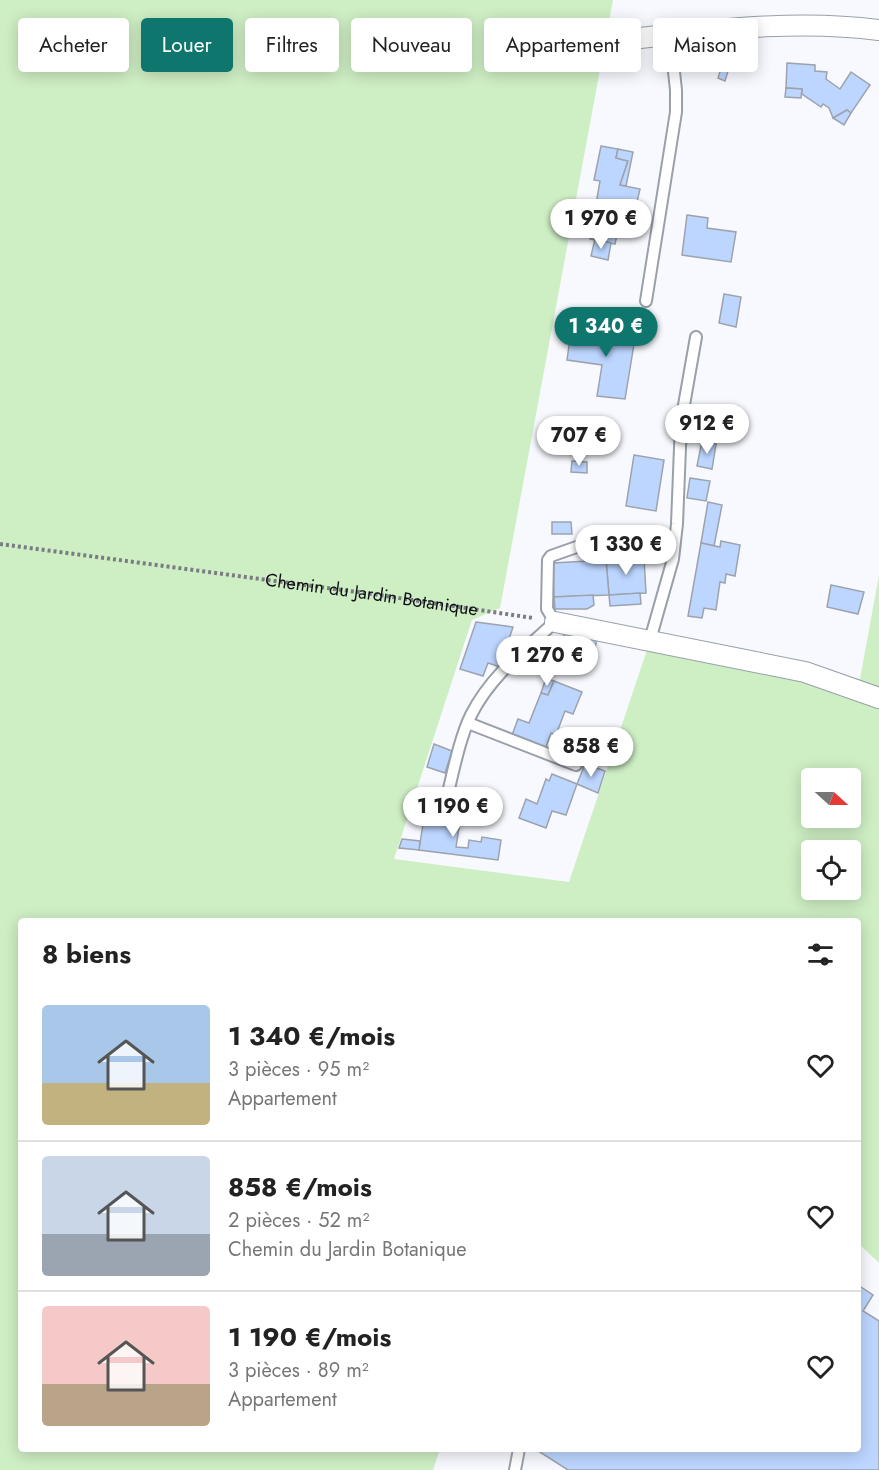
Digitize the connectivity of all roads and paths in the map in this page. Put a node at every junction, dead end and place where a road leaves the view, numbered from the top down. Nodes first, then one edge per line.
1 (758, 26) edge
2 (879, 30) edge
3 (674, 72) edge
4 (646, 301) dead end
5 (696, 337) dead end
6 (602, 538) dead end
7 (0, 544) edge
8 (555, 622) junction
9 (650, 640) junction
10 (879, 698) edge
11 (468, 723) junction
12 (576, 765) dead end
13 (445, 805) dead end
14 (518, 1452) edge
15 (515, 1470) edge

1 - 2 street
3 - 4 lane
5 - 9 lane
6 - 8 lane
7 - 8 path, Chemin du Jardin Botanique
8 - 9 street
8 - 11 lane
9 - 10 street
11 - 12 lane
11 - 13 lane
14 - 15 lane

